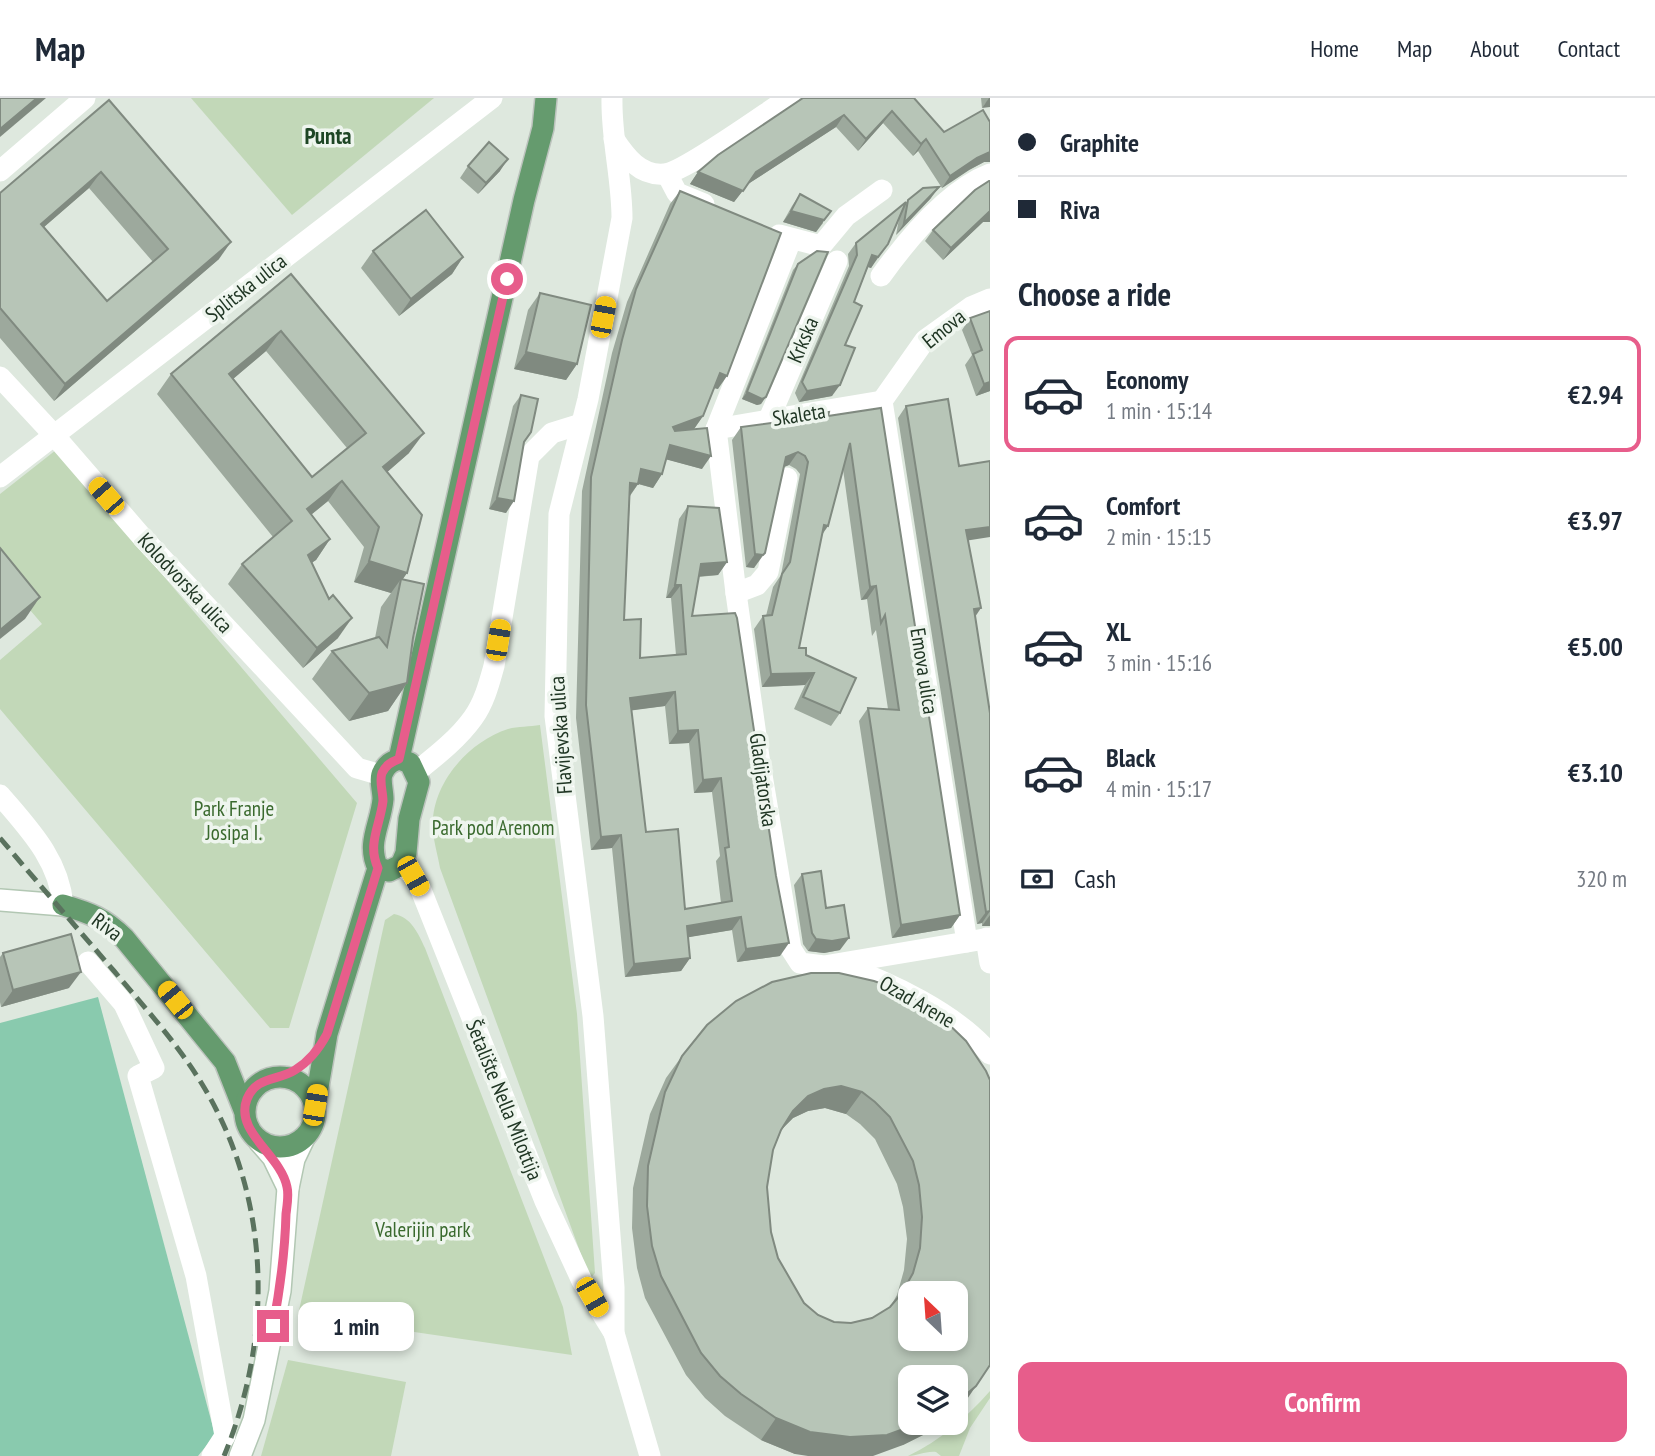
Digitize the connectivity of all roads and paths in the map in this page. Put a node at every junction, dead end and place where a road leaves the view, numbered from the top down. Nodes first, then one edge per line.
1 (85, 98) edge
2 (492, 98) edge
3 (546, 98) edge
4 (559, 98) edge
5 (612, 98) edge
6 (789, 98) edge
7 (543, 128) junction
8 (613, 139) junction
9 (0, 171) edge
10 (667, 174) junction
11 (990, 174) edge
12 (882, 190) dead end
13 (728, 214) edge
14 (766, 229) edge
15 (791, 240) junction
16 (837, 261) dead end
17 (881, 276) dead end
18 (990, 299) edge
19 (0, 377) edge
20 (882, 401) junction
21 (769, 419) junction
22 (581, 424) junction
23 (716, 429) junction
24 (53, 434) junction
25 (0, 477) edge
26 (787, 478) edge
27 (736, 593) junction
28 (399, 759) junction
29 (416, 772) junction
30 (381, 775) junction
31 (0, 795) edge
32 (401, 865) junction
33 (378, 868) junction
34 (0, 900) edge
35 (63, 905) junction
36 (981, 939) edge
37 (88, 962) dead end
38 (800, 963) joint
39 (990, 963) edge
40 (836, 964) junction
41 (327, 1034) junction
42 (990, 1054) edge
43 (225, 1062) junction
44 (276, 1077) junction
45 (315, 1105) junction
46 (244, 1110) junction
47 (303, 1138) junction
48 (260, 1141) junction
49 (288, 1188) junction
50 (614, 1333) junction
51 (212, 1456) edge
52 (240, 1456) edge
53 (650, 1456) edge

1 - 9 street
2 - 24 street, Splitska ulica
3 - 7 main road
4 - 7 main road
5 - 8 street, Flavijevska ulica
6 - 10 street
7 - 28 main road
8 - 10 street
8 - 22 street, Flavijevska ulica
10 - 13 street
11 - 17 street
12 - 15 street
14 - 15 street
15 - 23 street, Gladijatorska
16 - 21 street, Krkska
18 - 20 street, Emova
19 - 24 street, Kolodvorska ulica
20 - 21 street, Skaleta
20 - 36 street, Emova ulica
21 - 23 street, Skaleta
22 - 29 street
22 - 50 street, Flavijevska ulica
23 - 27 street, Gladijatorska
24 - 25 street, Splitska ulica
24 - 30 street, Kolodvorska ulica
26 - 27 street
27 - 38 street, Gladijatorska
28 - 29 main road
28 - 30 main road
29 - 32 main road
30 - 33 main road
31 - 35 street
32 - 33 main road
32 - 50 street, Šetalište Nella Milottija
33 - 41 main road
34 - 35 street
35 - 43 main road, Riva
36 - 39 street
36 - 40 street, Ozad Arene
37 - 51 street
38 - 40 street, Ozad Arene
40 - 42 street, Ozad Arene
41 - 44 main road
41 - 45 main road
43 - 44 main road, Riva
43 - 46 main road, Riva
44 - 45 main road
44 - 46 main road
45 - 47 main road
46 - 48 main road
47 - 48 main road
47 - 49 street
48 - 49 street
49 - 52 street
50 - 53 street, Flavijevska ulica

